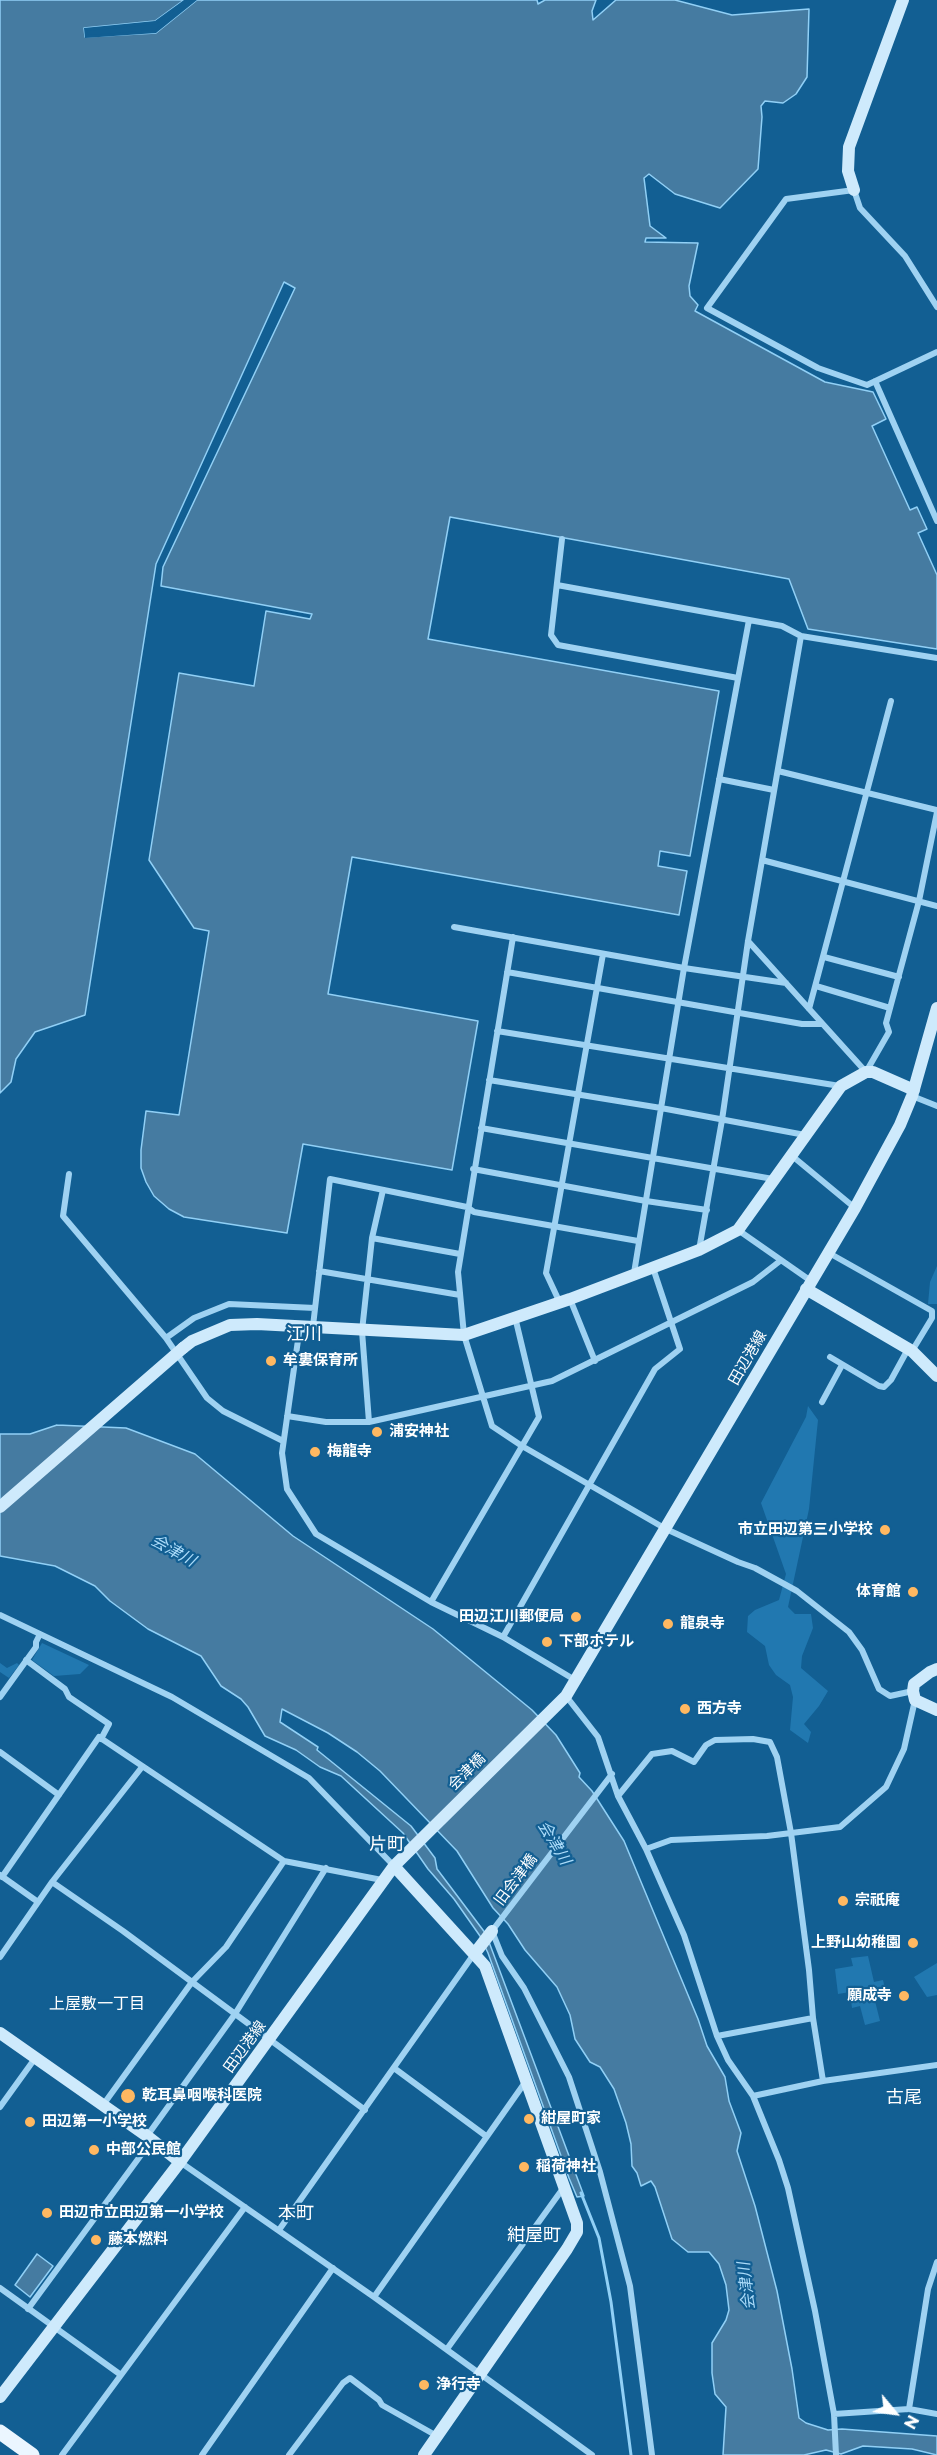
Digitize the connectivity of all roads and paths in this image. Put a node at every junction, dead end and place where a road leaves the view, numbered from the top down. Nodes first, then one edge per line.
1 (903, 0) edge
2 (854, 190) junction
3 (937, 308) edge
4 (937, 352) edge
5 (875, 381) junction
6 (937, 521) edge
7 (562, 539) dead end
8 (556, 585) junction
9 (749, 620) junction
10 (801, 636) junction
11 (937, 658) edge
12 (738, 678) junction
13 (891, 701) dead end
14 (778, 771) junction
15 (719, 779) junction
16 (774, 790) junction
17 (867, 792) junction
18 (937, 811) edge
19 (762, 860) junction
20 (844, 881) junction
21 (919, 901) junction
22 (937, 906) edge
23 (454, 927) dead end
24 (513, 937) junction
25 (748, 941) junction
26 (603, 954) junction
27 (824, 957) junction
28 (684, 968) junction
29 (507, 972) junction
30 (899, 977) junction
31 (744, 978) junction
32 (786, 983) junction
33 (816, 986) junction
34 (597, 988) junction
35 (679, 1002) junction
36 (890, 1008) junction
37 (937, 1008) edge
38 (809, 1010) junction
39 (738, 1012) junction
40 (822, 1024) junction
41 (497, 1031) junction
42 (587, 1047) junction
43 (669, 1059) junction
44 (729, 1069) junction
45 (866, 1072) junction
46 (489, 1080) junction
47 (841, 1086) junction
48 (913, 1093) junction
49 (579, 1096) junction
50 (937, 1106) edge
51 (661, 1108) junction
52 (722, 1120) junction
53 (481, 1128) junction
54 (805, 1136) junction
55 (570, 1143) junction
56 (791, 1155) junction
57 (653, 1158) junction
58 (714, 1167) junction
59 (473, 1169) junction
60 (69, 1174) dead end
61 (773, 1179) junction
62 (562, 1185) junction
63 (383, 1190) junction
64 (646, 1201) junction
65 (467, 1207) junction
66 (855, 1208) junction
67 (707, 1210) junction
68 (554, 1226) junction
69 (738, 1230) junction
70 (372, 1238) junction
71 (638, 1241) junction
72 (699, 1250) junction
73 (828, 1252) junction
74 (460, 1254) junction
75 (780, 1261) junction
76 (653, 1267) junction
77 (319, 1271) junction
78 (634, 1274) junction
79 (369, 1280) junction
80 (809, 1285) junction
81 (460, 1295) junction
82 (565, 1301) junction
83 (315, 1308) junction
84 (515, 1317) junction
85 (670, 1322) junction
86 (306, 1327) junction
87 (362, 1331) junction
88 (464, 1335) junction
89 (166, 1338) junction
90 (910, 1350) junction
91 (830, 1358) dead end
92 (595, 1361) junction
93 (842, 1365) junction
94 (937, 1376) edge
95 (531, 1385) junction
96 (482, 1398) junction
97 (822, 1402) dead end
98 (287, 1416) junction
99 (369, 1422) junction
100 (283, 1442) junction
101 (522, 1446) junction
102 (588, 1485) junction
103 (0, 1507) edge
104 (666, 1529) junction
105 (431, 1602) junction
106 (0, 1615) edge
107 (40, 1634) junction
108 (503, 1637) junction
109 (26, 1660) junction
110 (937, 1669) edge
111 (576, 1681) junction
112 (566, 1696) junction
113 (914, 1696) junction
114 (0, 1697) edge
115 (553, 1708) joint
116 (937, 1710) edge
117 (101, 1739) junction
118 (0, 1752) edge
119 (142, 1767) junction
120 (612, 1774) junction
121 (59, 1795) junction
122 (618, 1796) junction
123 (791, 1833) junction
124 (646, 1849) junction
125 (284, 1861) junction
126 (398, 1862) junction
127 (326, 1868) junction
128 (1, 1876) edge
129 (382, 1880) junction
130 (52, 1882) junction
131 (38, 1902) junction
132 (492, 1931) junction
133 (475, 1953) junction
134 (0, 1957) edge
135 (192, 1982) junction
136 (235, 2014) junction
137 (813, 2018) junction
138 (0, 2033) edge
139 (717, 2037) junction
140 (269, 2040) junction
141 (36, 2056) junction
142 (937, 2065) edge
143 (394, 2068) junction
144 (527, 2080) junction
145 (823, 2081) junction
146 (753, 2096) junction
147 (103, 2105) junction
148 (0, 2107) edge
149 (365, 2110) junction
150 (486, 2136) junction
151 (150, 2138) junction
152 (180, 2162) junction
153 (564, 2186) junction
154 (245, 2207) junction
155 (279, 2230) junction
156 (937, 2262) edge
157 (333, 2268) junction
158 (0, 2288) edge
159 (374, 2297) junction
160 (28, 2309) junction
161 (54, 2328) junction
162 (447, 2349) junction
163 (478, 2374) junction
164 (121, 2375) junction
165 (0, 2397) edge
166 (909, 2409) junction
167 (834, 2414) junction
168 (937, 2414) edge
169 (0, 2432) edge
170 (437, 2436) junction
171 (32, 2455) edge
172 (62, 2455) edge
173 (201, 2455) edge
174 (289, 2455) edge
175 (424, 2455) edge
176 (592, 2455) edge
177 (652, 2455) edge
178 (836, 2455) edge

1 - 2 street
2 - 3 street
2 - 5 street
4 - 5 street
5 - 6 street
7 - 8 street
8 - 9 street
8 - 12 street
9 - 10 street
9 - 12 street
10 - 11 street
10 - 14 street
12 - 15 street
13 - 17 street
14 - 16 street
14 - 17 street
15 - 16 street
15 - 28 street
16 - 19 street
17 - 18 street
17 - 20 street
18 - 21 street
19 - 20 street
19 - 25 street
20 - 21 street
20 - 27 street
21 - 22 street
21 - 30 street
23 - 24 street
24 - 26 street
24 - 29 street
25 - 31 street
25 - 32 street
26 - 28 street
26 - 34 street
27 - 30 street
27 - 33 street
28 - 31 street
28 - 35 street
29 - 34 street
29 - 41 street
30 - 36 street
31 - 32 street
31 - 39 street
32 - 38 street
33 - 36 street
33 - 38 street
34 - 35 street
34 - 42 street
35 - 39 street
35 - 43 street
36 - 45 street
37 - 48 street, 田辺港線
38 - 40 street
39 - 40 street
39 - 44 street
40 - 45 street
41 - 42 street
41 - 46 street
42 - 43 street
42 - 49 street
43 - 44 street
43 - 51 street
44 - 47 street
44 - 52 street
45 - 47 street
45 - 48 street
46 - 49 street
46 - 53 street
47 - 54 street
48 - 50 street
48 - 66 street, 田辺港線
49 - 51 street
49 - 55 street
51 - 52 street
51 - 57 street
52 - 54 street
52 - 58 street
53 - 55 street
53 - 59 street
54 - 56 street
55 - 57 street
55 - 62 street
56 - 61 street
56 - 66 street
57 - 58 street
57 - 64 street
58 - 61 street
58 - 67 street
59 - 62 street
59 - 65 street
60 - 89 street
61 - 69 street
62 - 64 street
62 - 68 street
63 - 65 street
63 - 70 street
63 - 77 street
64 - 67 street
64 - 71 street
65 - 68 street
65 - 74 street
66 - 73 street, 田辺港線
67 - 72 street
68 - 71 street
68 - 82 street
69 - 72 street
69 - 75 street
70 - 74 street
70 - 79 street
71 - 78 street
72 - 76 street
73 - 80 street, 田辺港線
73 - 90 street
74 - 81 street
75 - 80 street
75 - 85 street
76 - 78 street
76 - 85 street
77 - 79 street
77 - 83 street
78 - 82 street
79 - 81 street
79 - 87 street
80 - 90 street
80 - 104 street, 田辺港線
81 - 88 street
82 - 84 street
82 - 92 street
83 - 86 street
83 - 89 street
84 - 88 street
84 - 95 street
85 - 92 street
85 - 102 street
86 - 87 street
86 - 98 street
86 - 103 street, bridge
87 - 88 street
87 - 99 street
88 - 96 street
89 - 100 street
90 - 93 street
90 - 94 street
91 - 93 street
92 - 95 street
93 - 97 street
95 - 96 street
95 - 101 street
96 - 99 street
96 - 101 street
98 - 99 street
98 - 100 street
100 - 105 street
101 - 102 street
101 - 105 street
102 - 104 street
102 - 108 street
104 - 111 street, 田辺港線
104 - 113 street
105 - 108 street
106 - 107 street
107 - 109 street
107 - 126 street
108 - 111 street
109 - 114 street
109 - 117 street
110 - 113 street
111 - 112 street, 田辺港線
112 - 115 street, 田辺港線
112 - 120 street
113 - 116 street
113 - 123 street
115 - 126 street, 会津橋
117 - 119 street
117 - 121 street
118 - 121 street
119 - 125 street
119 - 130 street
120 - 122 street
120 - 132 street, 旧会津橋
121 - 128 street
122 - 123 street
122 - 124 street
123 - 124 street
123 - 137 street
124 - 139 street
125 - 127 street
125 - 135 street
126 - 129 street, 田辺港線
126 - 133 street
127 - 129 street
127 - 136 street
128 - 131 street
129 - 140 street, 田辺港線
130 - 131 street
130 - 135 street
131 - 134 street
132 - 133 street
132 - 177 street
133 - 143 street
133 - 144 street
135 - 136 street
135 - 147 street
136 - 140 street
136 - 151 street
137 - 139 street
137 - 145 street
138 - 141 street
139 - 146 street
140 - 149 street
140 - 152 street, 田辺港線
141 - 147 street
141 - 148 street
142 - 145 street
143 - 149 street
143 - 150 street
144 - 150 street
144 - 153 street
145 - 146 street
146 - 167 street
147 - 151 street
149 - 155 street
150 - 159 street
151 - 152 street
151 - 160 street
152 - 154 street
152 - 161 street, 田辺港線
153 - 162 street
153 - 163 street
154 - 155 street
154 - 164 street
155 - 157 street
156 - 166 street
157 - 159 street
157 - 173 street
158 - 160 street
159 - 162 street
160 - 161 street
161 - 164 street
161 - 165 street, 田辺港線
162 - 163 street
163 - 170 street
163 - 176 street
164 - 172 street
166 - 167 street
166 - 168 street
167 - 178 street
169 - 171 main road
170 - 174 street
170 - 175 street

